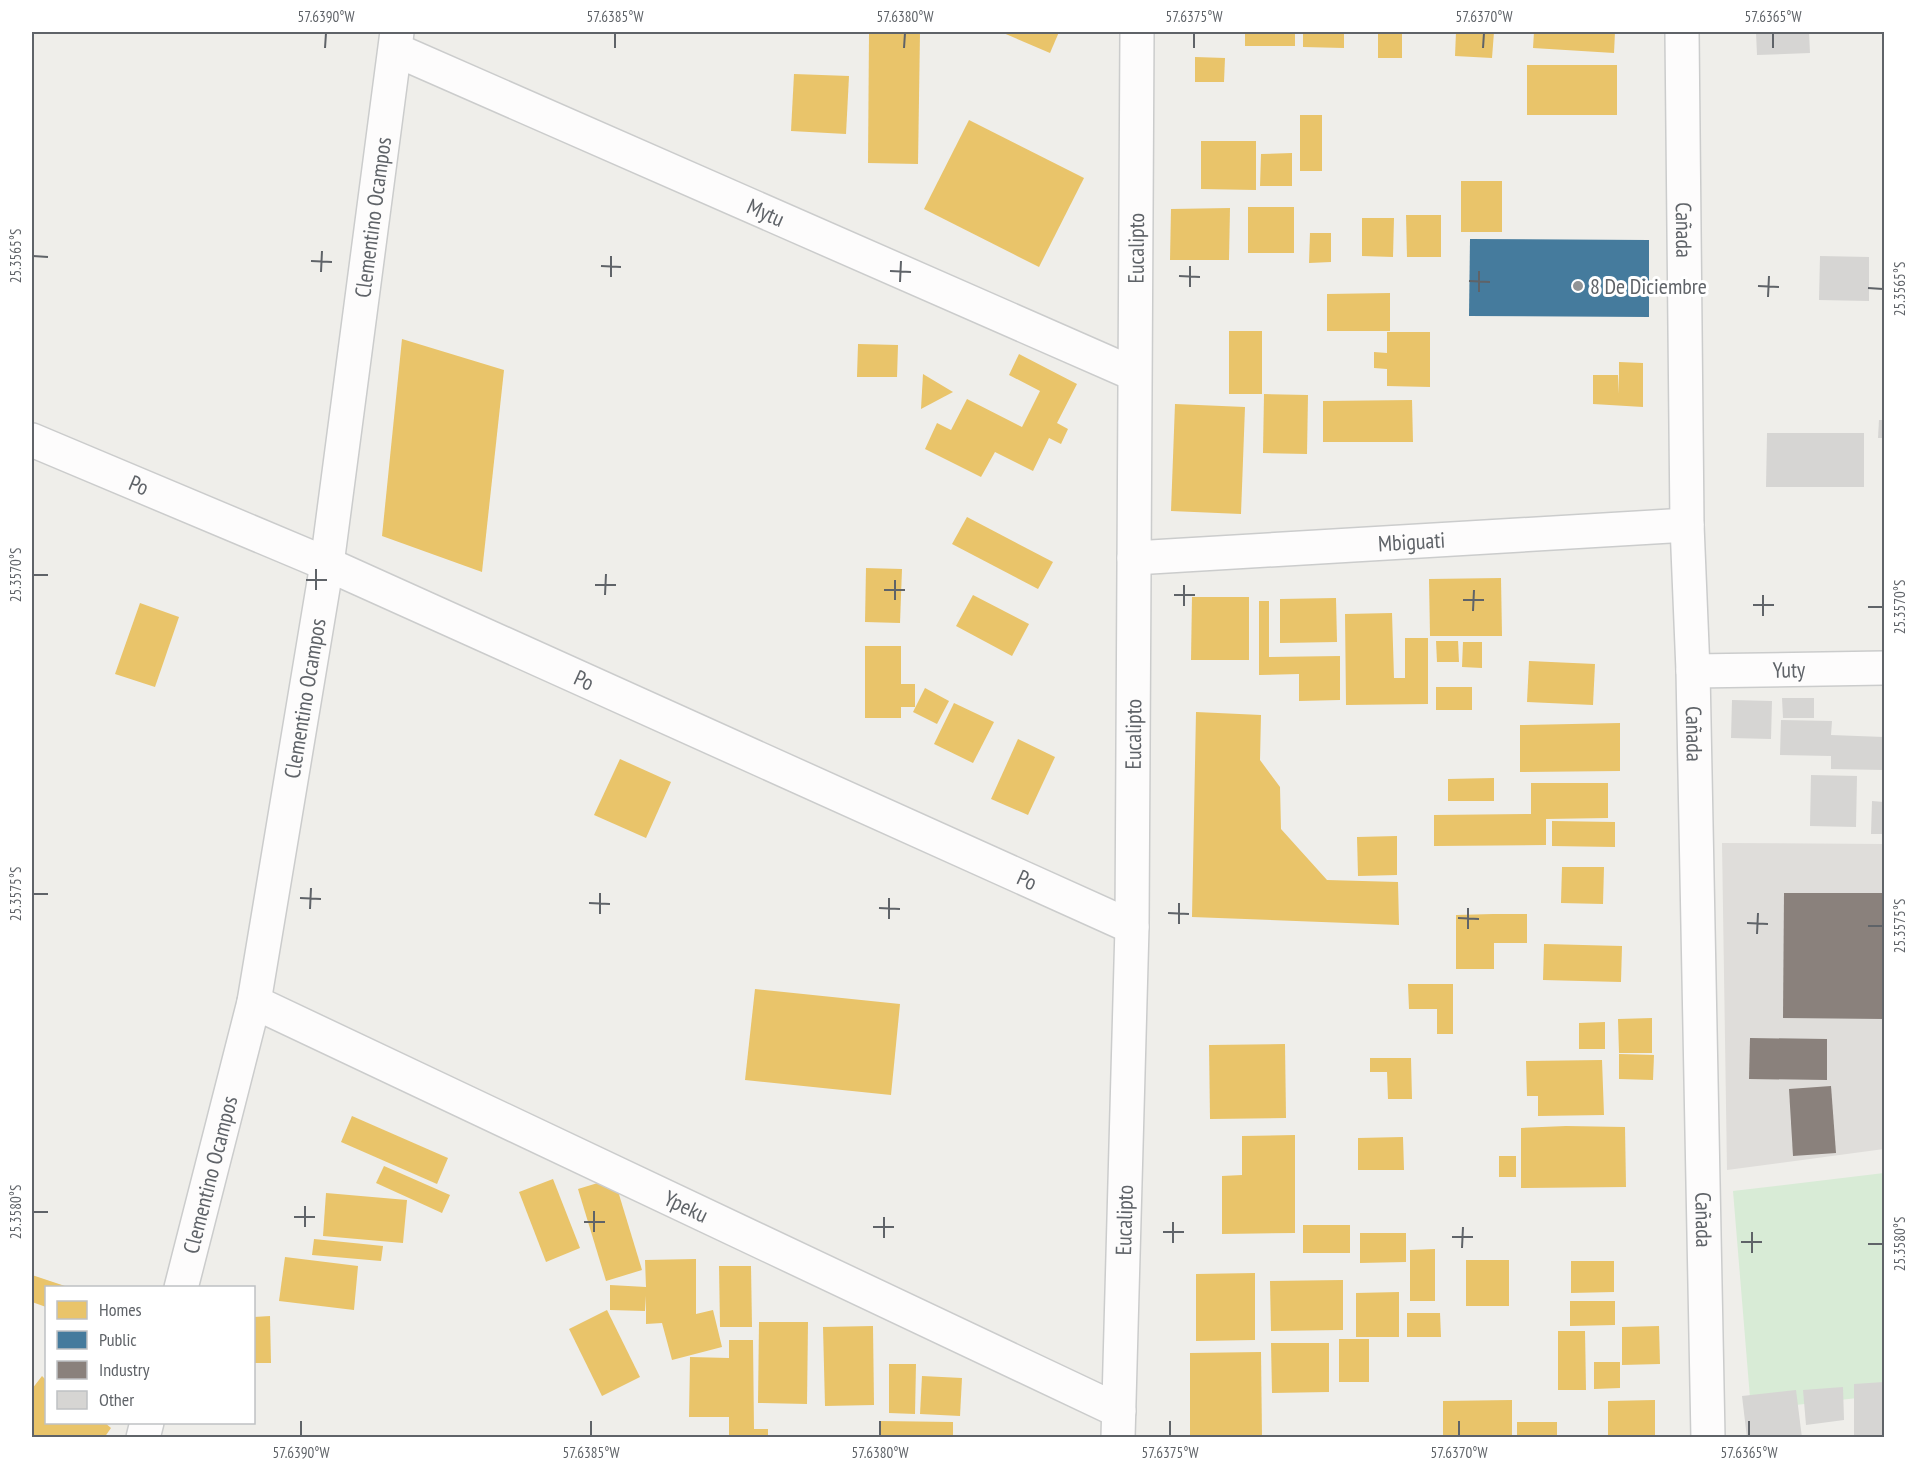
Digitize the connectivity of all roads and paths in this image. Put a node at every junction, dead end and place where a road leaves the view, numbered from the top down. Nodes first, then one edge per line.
1 (1137, 32) edge
2 (1682, 32) edge
3 (397, 41) edge
4 (1134, 374) junction
5 (32, 440) edge
6 (1688, 525) junction
7 (1134, 558) junction
8 (327, 564) junction
9 (1884, 668) edge
10 (1693, 671) junction
11 (1132, 927) junction
12 (254, 1002) junction
13 (181, 1286) edge
14 (1118, 1424) edge
15 (1708, 1437) edge

1 - 4 street, Eucalipto
2 - 6 street, Cañada
3 - 4 street, Mytu
3 - 8 street, Clementino Ocampos
4 - 7 street, Eucalipto
5 - 8 street, Po
6 - 7 street, Mbiguati
6 - 10 street, Cañada
7 - 11 street, Eucalipto
8 - 11 street, Po
8 - 12 street, Clementino Ocampos
9 - 10 street, Yuty
10 - 15 street, Cañada
11 - 14 street, Eucalipto
12 - 13 street, Clementino Ocampos
12 - 14 street, Ypeku

